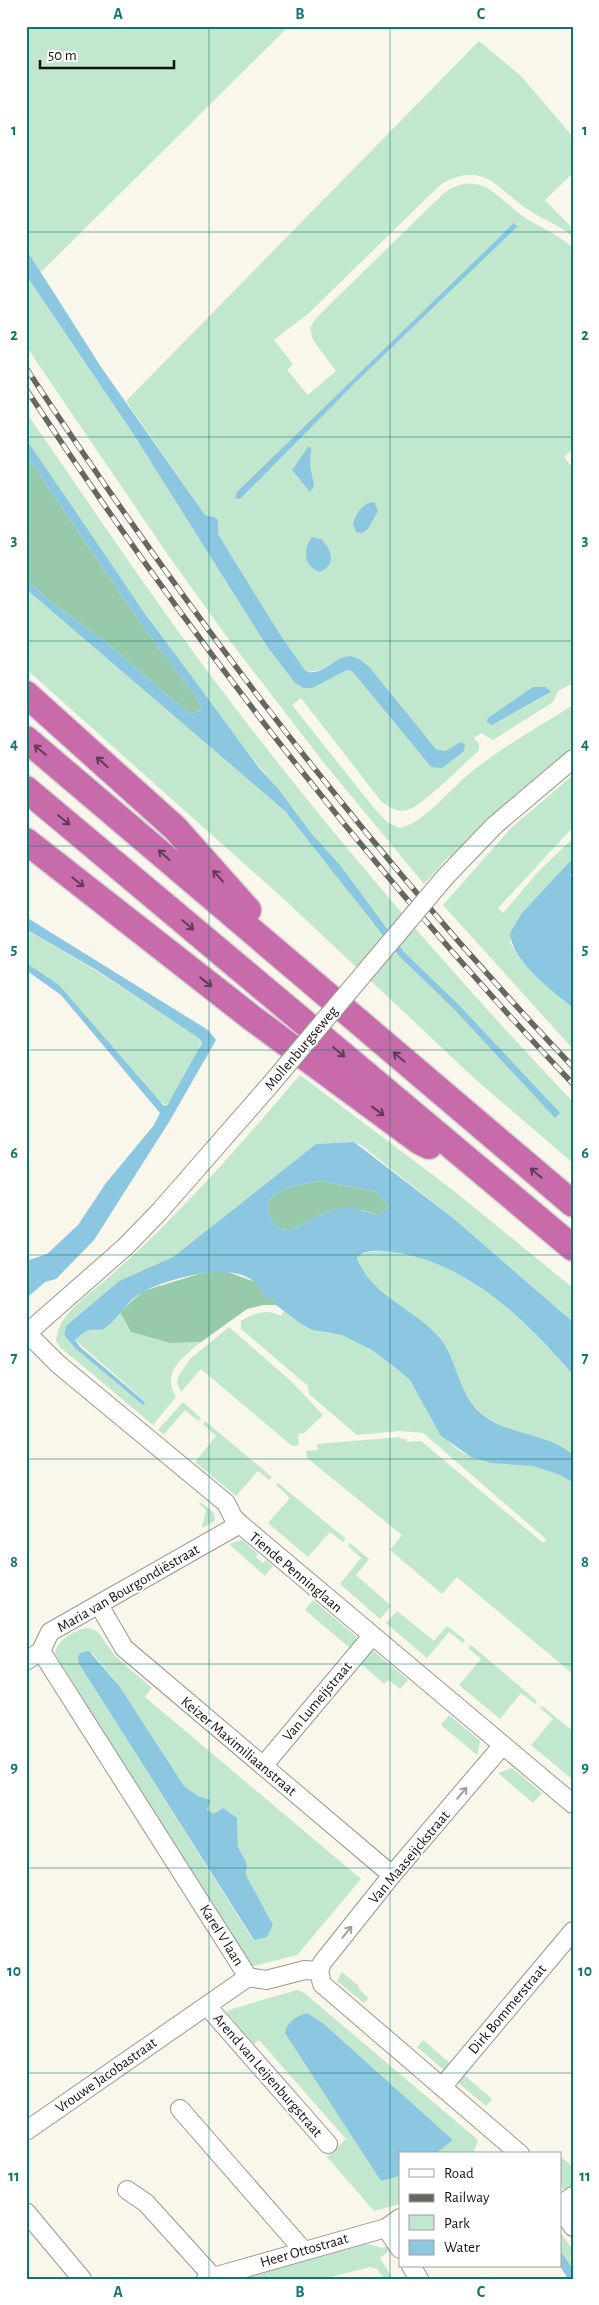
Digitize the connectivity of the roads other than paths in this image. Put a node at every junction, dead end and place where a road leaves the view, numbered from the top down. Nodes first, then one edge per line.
1 (26, 694) edge
2 (26, 739) edge
3 (573, 759) edge
4 (26, 789) edge
5 (26, 841) edge
6 (320, 991) junction
7 (482, 1172) junction
8 (573, 1204) edge
9 (573, 1248) edge
10 (27, 1333) edge
11 (240, 1524) junction
12 (99, 1605) junction
13 (372, 1636) junction
14 (41, 1651) junction
15 (26, 1661) edge
16 (502, 1746) junction
17 (263, 1766) junction
18 (573, 1804) edge
19 (392, 1875) junction
20 (573, 1932) edge
21 (319, 1972) junction
22 (248, 1977) junction
23 (207, 2006) junction
24 (442, 2087) junction
25 (180, 2109) dead end
26 (26, 2131) edge
27 (328, 2144) dead end
28 (508, 2150) edge
29 (127, 2190) dead end
30 (573, 2196) edge
31 (562, 2204) edge
32 (562, 2209) edge
33 (26, 2212) edge
34 (393, 2223) edge
35 (573, 2227) edge
36 (399, 2245) edge
37 (303, 2250) junction
38 (412, 2268) edge
39 (210, 2278) edge
40 (82, 2279) edge
41 (420, 2279) edge

6 -> 1 highway
6 -> 2 highway
3 - 10 street, Mollenburgseweg, bridge
4 -> 7 highway
5 -> 7 highway
8 -> 6 highway
7 - 9 highway
10 - 11 street, Tiende Penninglaan
11 - 12 street, Maria van Bourgondiëstraat
11 - 13 street, Tiende Penninglaan
12 - 14 street, Maria van Bourgondiëstraat
12 - 17 street, Keizer Maximiliaanstraat
13 - 16 street, Tiende Penninglaan
13 - 17 street, Van Lumeijstraat
14 - 15 street, Maria van Bourgondiëstraat
14 - 22 street, Karel V laan
16 - 18 street, Tiende Penninglaan
19 -> 16 street, Van Maaseijckstraat
17 - 19 street, Keizer Maximiliaanstraat
21 -> 19 street, Van Maaseijckstraat
20 - 24 street, Dirk Bommerstraat
21 - 22 street, Karel V laan
21 - 24 street
22 - 23 street, Vrouwe Jacobastraat
23 - 26 street, Vrouwe Jacobastraat
23 - 27 street, Arend van Leijenburgstraat
24 - 28 street
25 - 37 street
29 - 39 street
30 - 31 street
32 - 35 street
33 - 40 street
34 - 36 street
34 - 37 street, Heer Ottostraat
37 - 39 street, Heer Ottostraat
38 - 41 street

